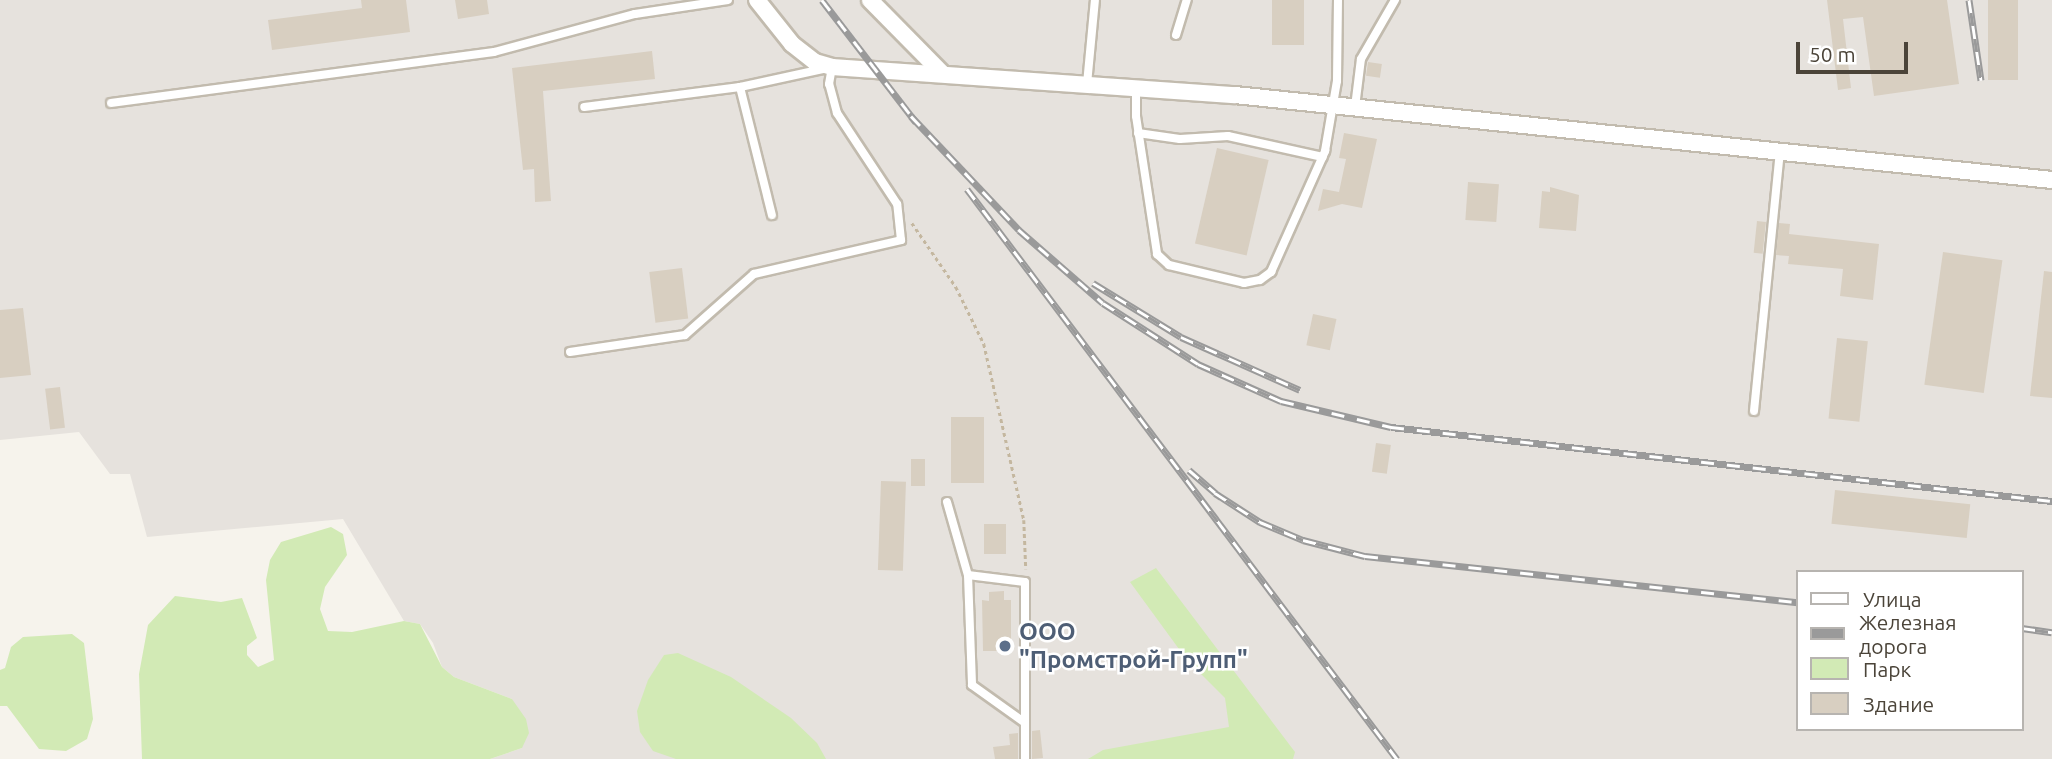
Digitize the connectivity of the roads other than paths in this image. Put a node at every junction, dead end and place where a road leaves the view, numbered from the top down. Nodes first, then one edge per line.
1 (728, 0) edge
2 (757, 0) edge
3 (870, 0) edge
4 (1095, 0) edge
5 (1187, 0) edge
6 (1338, 0) edge
7 (1395, 0) edge
8 (1176, 35) dead end
9 (832, 67) junction
10 (942, 73) junction
11 (1087, 84) junction
12 (1136, 87) junction
13 (740, 88) junction
14 (111, 103) dead end
15 (1334, 105) junction
16 (584, 107) dead end
17 (1355, 107) junction
18 (1138, 133) junction
19 (1780, 152) junction
20 (1323, 157) junction
21 (2052, 180) edge
22 (772, 215) dead end
23 (570, 352) dead end
24 (1754, 411) dead end
25 (947, 502) dead end
26 (968, 575) junction
27 (1025, 723) junction
28 (1025, 759) edge

1 - 14 lane
2 - 9 street
3 - 10 street
4 - 11 lane
5 - 8 lane
6 - 15 lane
7 - 17 lane
9 - 10 street
9 - 13 lane
9 - 23 lane
10 - 11 street
11 - 12 street
12 - 15 street
12 - 18 lane
13 - 16 lane
13 - 22 lane
15 - 17 street
15 - 20 lane
17 - 19 street
18 - 20 lane
18 - 20 lane
19 - 21 street
19 - 24 lane
25 - 26 lane
26 - 27 lane
26 - 27 lane
27 - 28 lane

